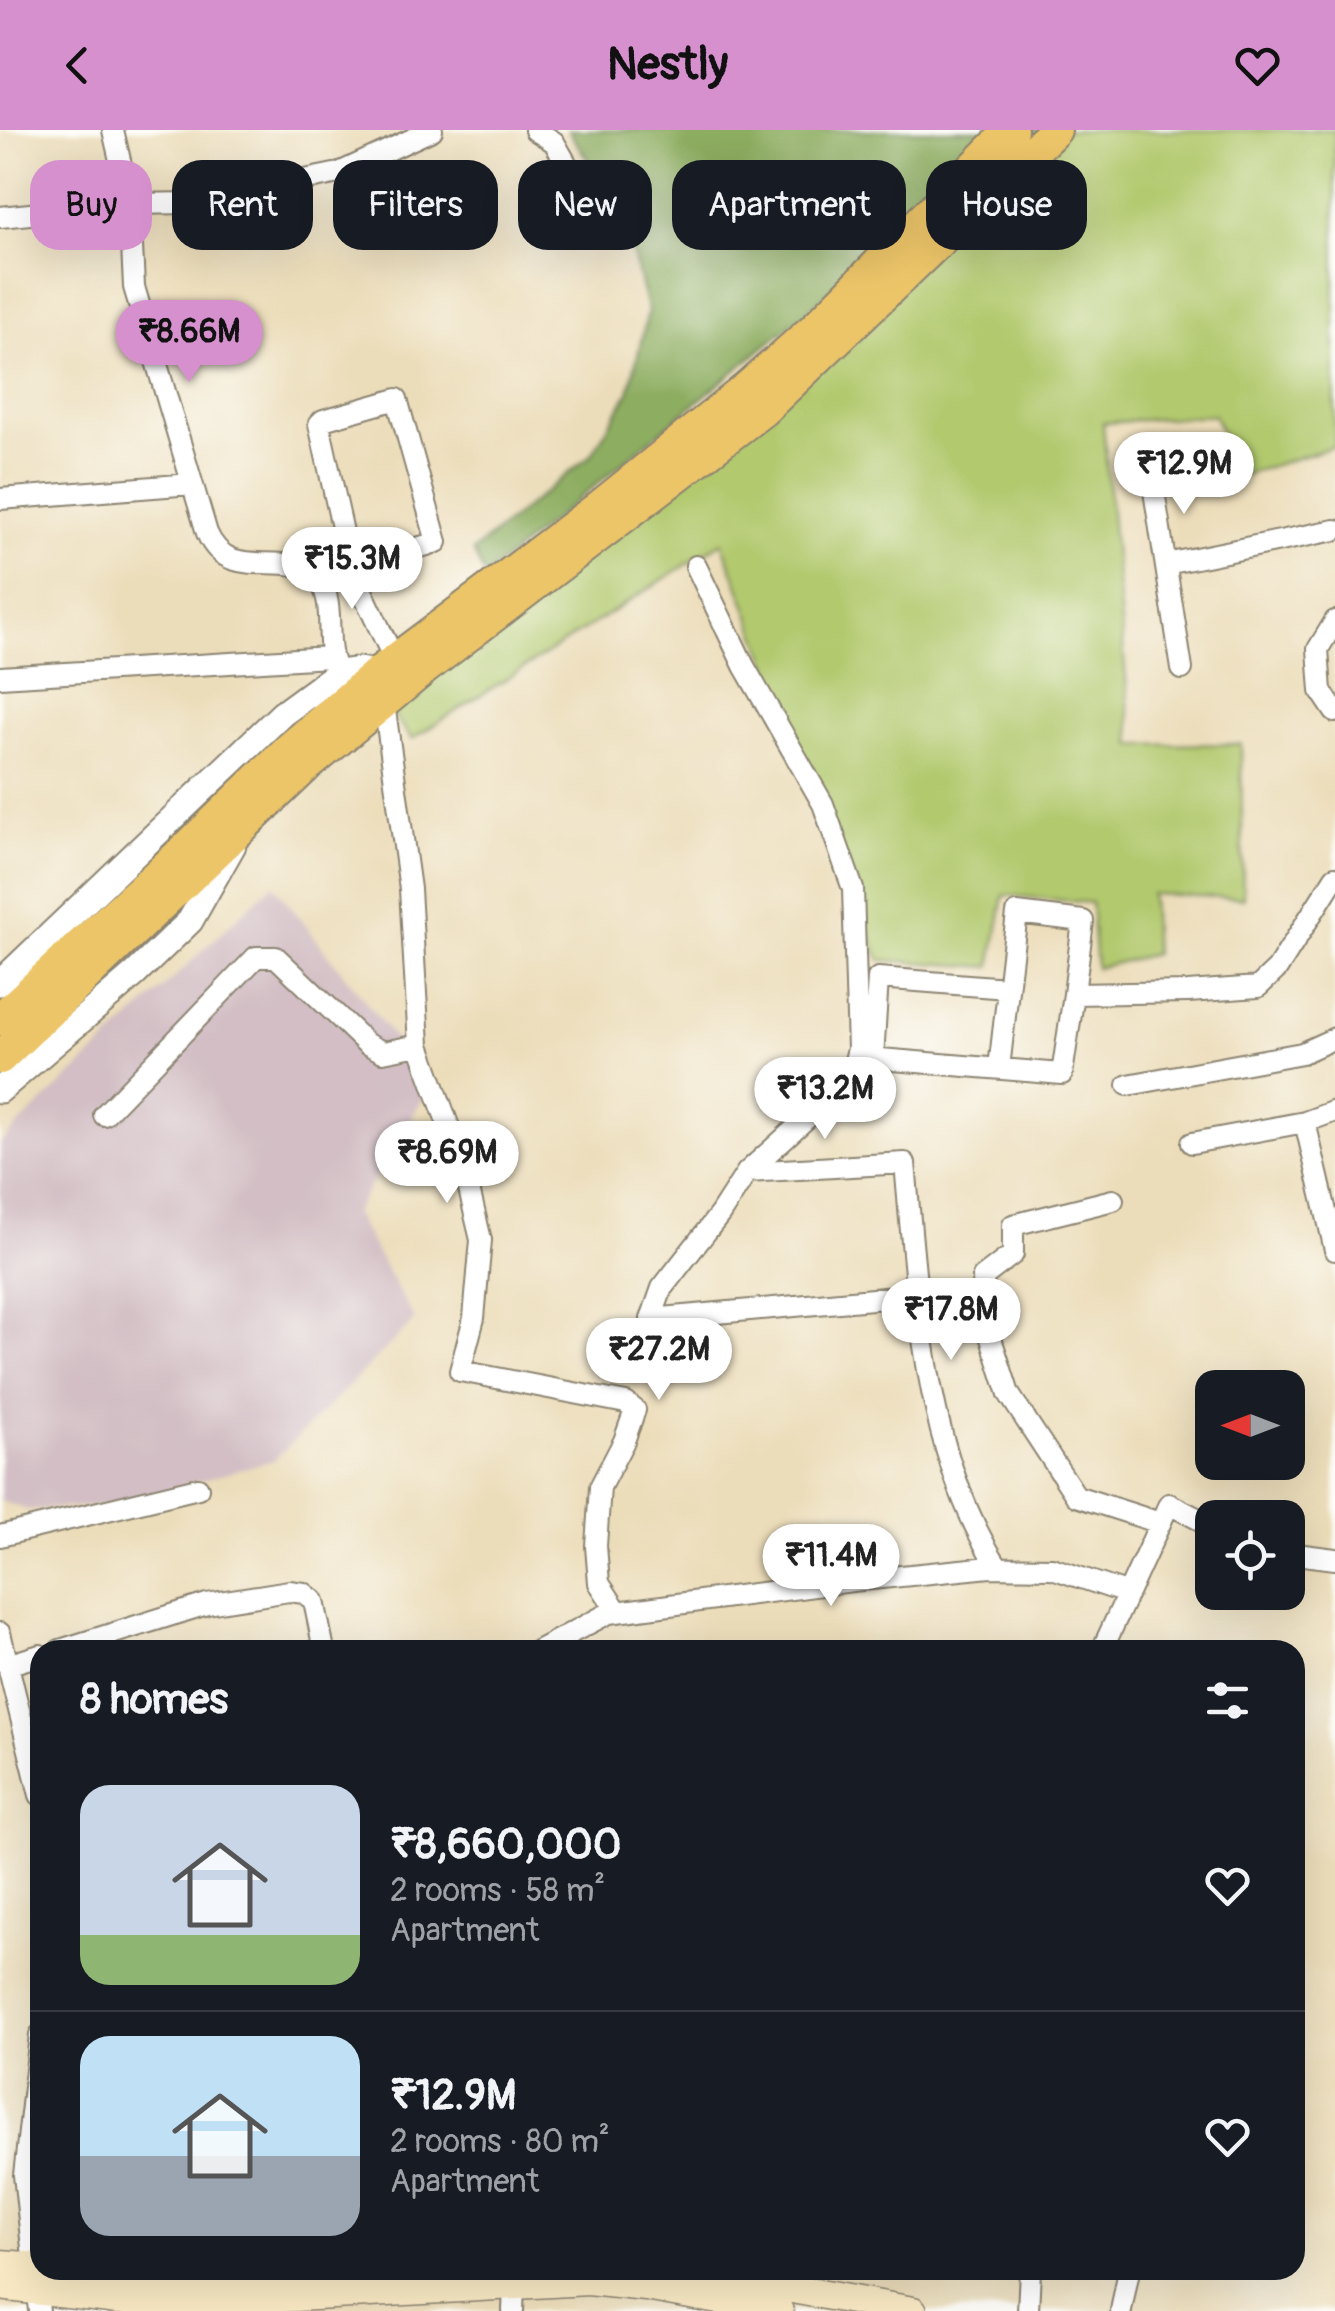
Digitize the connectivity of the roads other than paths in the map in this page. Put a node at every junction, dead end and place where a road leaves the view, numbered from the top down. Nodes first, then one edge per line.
1 (114, 130) edge
2 (432, 130) edge
3 (535, 130) edge
4 (1011, 130) edge
5 (1056, 130) edge
6 (120, 160) edge
7 (564, 160) edge
8 (152, 204) edge
9 (30, 214) edge
10 (0, 217) edge
11 (132, 250) edge
12 (1152, 478) dead end
13 (192, 484) junction
14 (0, 499) edge
15 (1335, 530) edge
16 (1166, 564) junction
17 (696, 566) dead end
18 (351, 568) junction
19 (1335, 621) edge
20 (333, 665) junction
21 (1182, 669) dead end
22 (0, 677) edge
23 (385, 678) junction
24 (1335, 712) edge
25 (242, 828) junction
26 (1335, 877) edge
27 (0, 983) edge
28 (1007, 988) junction
29 (1074, 994) junction
30 (0, 1018) edge
31 (1335, 1038) edge
32 (419, 1044) junction
33 (0, 1058) edge
34 (864, 1058) junction
35 (999, 1068) junction
36 (1128, 1085) dead end
37 (0, 1090) edge
38 (1335, 1111) edge
39 (104, 1115) dead end
40 (1305, 1122) junction
41 (1192, 1143) dead end
42 (747, 1172) junction
43 (1113, 1200) dead end
44 (1335, 1250) edge
45 (917, 1296) junction
46 (198, 1488) dead end
47 (1195, 1517) edge
48 (1160, 1523) junction
49 (0, 1536) edge
50 (1305, 1555) edge
51 (1335, 1558) edge
52 (998, 1568) junction
53 (1126, 1592) junction
54 (618, 1612) junction
55 (0, 1632) edge
56 (92, 1640) edge
57 (322, 1640) edge
58 (555, 1640) edge
59 (1106, 1640) edge
60 (30, 1659) edge
61 (7, 1665) junction
62 (30, 1756) edge
63 (30, 2122) edge
64 (30, 2197) edge
65 (0, 2264) edge
66 (30, 2276) edge
67 (267, 2280) edge
68 (714, 2280) edge
69 (1030, 2280) edge
70 (1128, 2280) edge
71 (42, 2281) edge
72 (0, 2286) edge
73 (136, 2292) junction
74 (756, 2296) edge
75 (513, 2298) edge
76 (901, 2310) edge
77 (106, 2311) edge
78 (1028, 2311) edge
79 (1120, 2311) edge

1 - 6 street
2 - 8 street
3 - 7 street
4 - 23 highway
5 - 23 highway
9 - 10 street
11 - 13 street
12 - 16 street
13 - 14 street
13 - 20 street
15 - 16 street
16 - 21 street
17 - 34 street
18 - 18 street
18 - 23 street
19 - 24 street
20 - 22 street
20 - 23 street
20 - 27 street
23 - 25 highway
23 - 30 highway
23 - 32 street
25 - 33 highway
25 - 37 street
26 - 29 street
28 - 29 street
28 - 34 street
28 - 35 street
29 - 35 street
31 - 36 street
32 - 39 street
32 - 54 street
34 - 35 street
34 - 42 street
38 - 40 street
40 - 41 street
40 - 44 street
42 - 45 street
42 - 45 street
43 - 48 street
45 - 52 street
46 - 49 street
47 - 48 street
48 - 53 street
50 - 51 street
52 - 53 street
52 - 54 street
53 - 59 street
54 - 58 street
55 - 61 street
56 - 57 street
60 - 61 street
61 - 62 street
63 - 64 street
65 - 66 main road
67 - 73 main road
68 - 74 main road
69 - 78 street
70 - 79 street
71 - 72 main road
71 - 73 main road
73 - 75 main road
73 - 77 street
74 - 75 main road
74 - 76 main road

